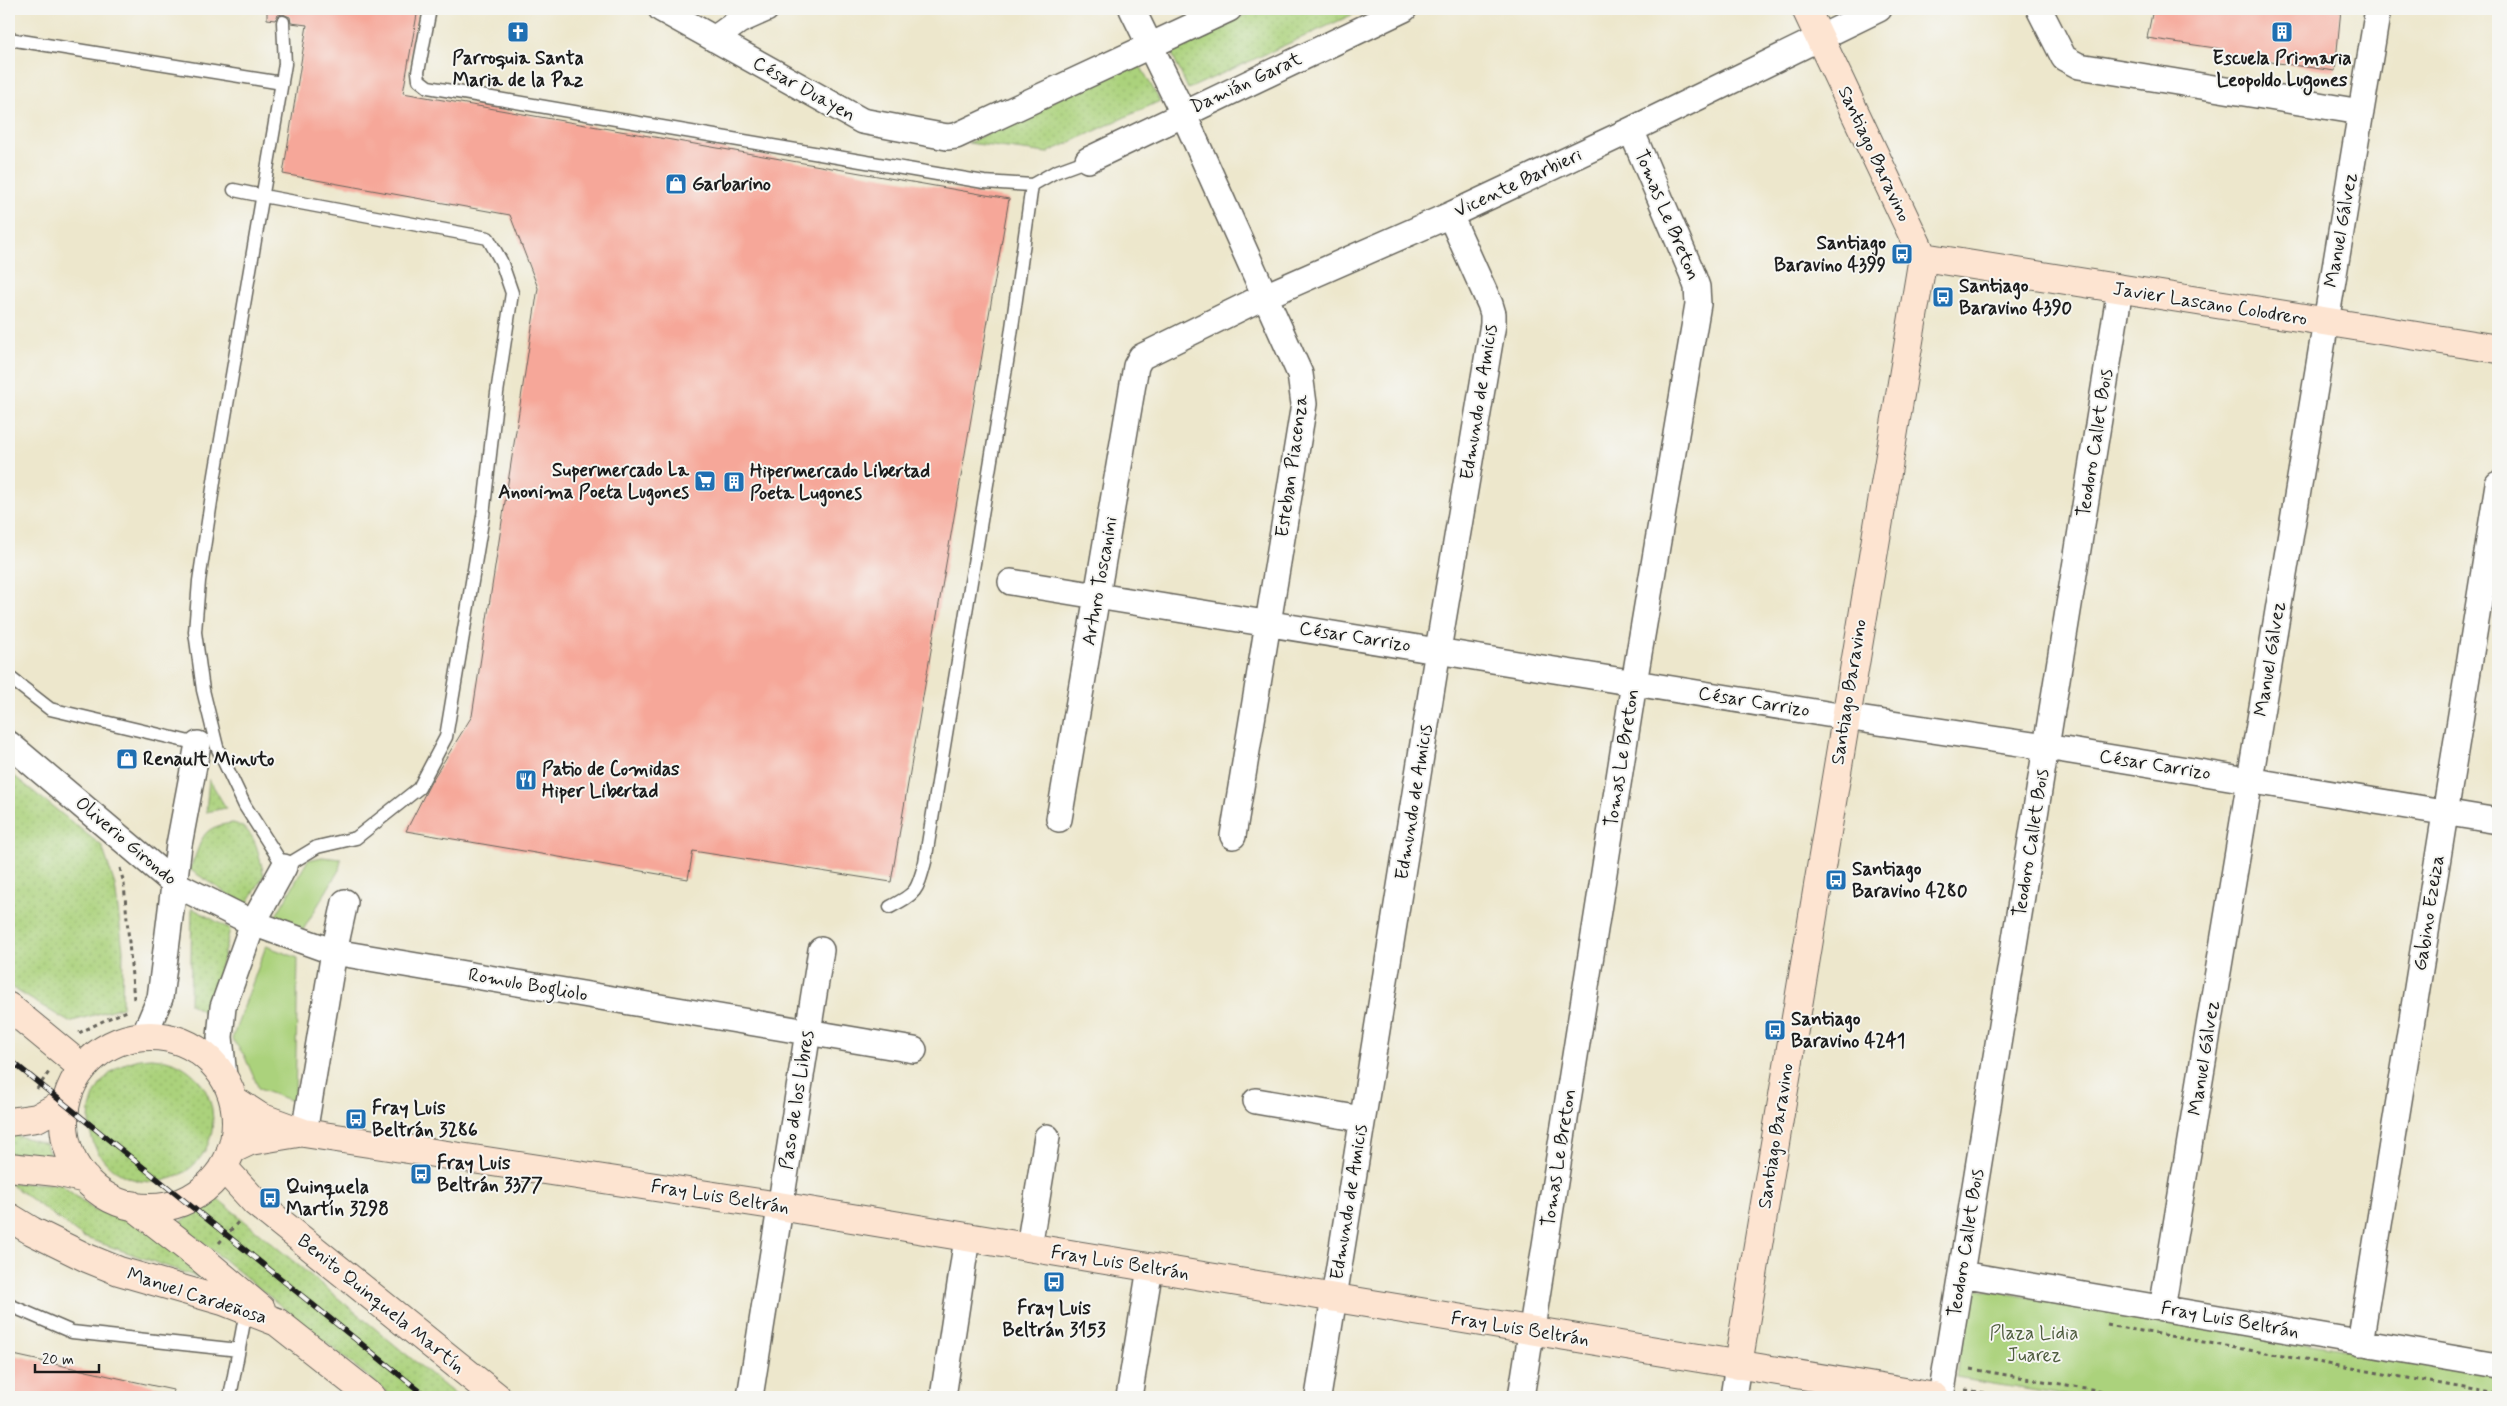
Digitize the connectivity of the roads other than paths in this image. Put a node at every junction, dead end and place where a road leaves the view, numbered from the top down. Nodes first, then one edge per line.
1 (430, 9) edge
2 (661, 9) edge
3 (766, 9) edge
4 (1132, 9) edge
5 (1229, 9) edge
6 (1404, 9) edge
7 (1806, 9) edge
8 (1880, 9) edge
9 (2039, 9) edge
10 (2378, 9) edge
11 (283, 22) dead end
12 (1819, 37) junction
13 (714, 39) junction
14 (9, 40) edge
15 (1149, 46) junction
16 (282, 83) junction
17 (2360, 112) junction
18 (1183, 113) junction
19 (1631, 130) junction
20 (1088, 160) joint
21 (1032, 185) junction
22 (234, 190) dead end
23 (263, 196) junction
24 (1450, 214) junction
25 (1922, 257) junction
26 (2120, 289) junction
27 (1263, 297) junction
28 (2325, 322) junction
29 (2498, 349) edge
30 (1153, 350) joint
31 (2498, 484) edge
32 (1011, 582) dead end
33 (1098, 597) junction
34 (1268, 622) junction
35 (1438, 650) junction
36 (9, 677) edge
37 (1634, 683) junction
38 (1845, 717) junction
39 (9, 744) edge
40 (198, 744) joint
41 (2046, 747) junction
42 (2249, 780) junction
43 (2445, 813) junction
44 (1059, 819) dead end
45 (2498, 822) edge
46 (1233, 836) dead end
47 (284, 866) junction
48 (174, 884) junction
49 (345, 902) dead end
50 (890, 907) dead end
51 (253, 923) junction
52 (821, 950) dead end
53 (334, 952) junction
54 (9, 1007) edge
55 (808, 1032) junction
56 (144, 1036) junction
57 (914, 1050) dead end
58 (73, 1060) junction
59 (229, 1089) junction
60 (1256, 1101) dead end
61 (64, 1103) junction
62 (1362, 1119) junction
63 (9, 1122) edge
64 (304, 1132) junction
65 (1046, 1137) dead end
66 (227, 1158) junction
67 (9, 1168) edge
68 (86, 1179) junction
69 (132, 1205) junction
70 (779, 1206) junction
71 (9, 1217) edge
72 (967, 1238) junction
73 (1029, 1248) junction
74 (1150, 1268) junction
75 (1961, 1274) junction
76 (1334, 1298) junction
77 (9, 1305) edge
78 (2162, 1309) junction
79 (246, 1311) junction
80 (277, 1322) junction
81 (1532, 1331) junction
82 (2360, 1343) junction
83 (239, 1350) junction
84 (1738, 1365) junction
85 (2498, 1366) edge
86 (1936, 1395) edge
87 (230, 1397) edge
88 (372, 1397) edge
89 (498, 1397) edge
90 (750, 1397) edge
91 (943, 1397) edge
92 (1129, 1397) edge
93 (1318, 1397) edge
94 (1522, 1397) edge
95 (1733, 1397) edge

1 - 21 lane
2 - 13 street, César Duayen
3 - 13 street
4 - 15 street, Esteban Piacenza
5 - 15 street
6 - 18 street, Damián Garat
7 - 12 main road, Santiago Baravino
8 - 12 street, Vicente Barbieri
9 - 17 street
10 - 17 street, Manuel Gálvez
11 - 16 lane
12 - 19 street, Vicente Barbieri
12 - 25 main road, Santiago Baravino
13 - 15 street, César Duayen
14 - 16 lane
15 - 18 street, Esteban Piacenza
16 - 23 lane
17 - 28 street, Manuel Gálvez
18 - 20 street, Damián Garat
18 - 27 street, Esteban Piacenza
19 - 24 street, Vicente Barbieri
19 - 37 street, Tomas Le Breton
20 - 21 lane
21 - 50 lane
22 - 23 lane
23 - 47 lane
23 - 47 lane
24 - 27 street, Vicente Barbieri
24 - 35 street, Edmundo de Amicis
25 - 26 main road, Javier Lascano Colodrero
25 - 38 main road, Santiago Baravino
26 - 28 main road, Javier Lascano Colodrero
26 - 41 street, Teodoro Callet Bois
27 - 30 street, Vicente Barbieri
27 - 34 street, Esteban Piacenza
28 - 29 main road, Javier Lascano Colodrero
28 - 42 street, Manuel Gálvez
30 - 33 street, Arturo Toscanini
31 - 43 street, Gabino Ezeiza
32 - 33 street, César Carrizo
33 - 34 street, César Carrizo
33 - 44 street, Arturo Toscanini
34 - 35 street, César Carrizo
34 - 46 street, Esteban Piacenza
35 - 37 street, César Carrizo
35 - 62 street, Edmundo de Amicis
36 - 40 lane
37 - 38 street, César Carrizo
37 - 81 street, Tomas Le Breton
38 - 41 street, César Carrizo
38 - 84 main road, Santiago Baravino
39 - 48 street, Oliverio Girondo
40 - 48 street
41 - 42 street, César Carrizo
41 - 75 street, Teodoro Callet Bois
42 - 43 street, César Carrizo
42 - 78 street, Manuel Gálvez
43 - 45 street, César Carrizo
43 - 82 street, Gabino Ezeiza
47 - 51 street
48 - 51 street, Oliverio Girondo
48 - 56 street
49 - 53 street
51 - 53 street, Romulo Bogliolo
51 - 59 street
52 - 55 street, Paso de los Libres
53 - 55 street, Romulo Bogliolo
53 - 64 street
54 - 58 main road
55 - 57 street, Romulo Bogliolo
55 - 70 street, Paso de los Libres
56 - 58 main road
56 - 59 main road
58 - 61 main road
59 - 64 main road
59 - 66 main road
60 - 62 street
61 - 63 main road
61 - 68 main road
62 - 76 street, Edmundo de Amicis
64 - 66 main road
64 - 70 main road, Fray Luis Beltrán
65 - 73 street
66 - 69 main road
66 - 89 main road, Benito Quinquela Martín
67 - 68 main road
68 - 69 main road
69 - 80 main road
70 - 72 main road, Fray Luis Beltrán
70 - 90 street, Paso de los Libres
71 - 79 main road, Manuel Cardeñosa
72 - 73 main road, Fray Luis Beltrán
72 - 91 street
73 - 74 main road, Fray Luis Beltrán
74 - 76 main road, Fray Luis Beltrán
74 - 92 street
75 - 78 street, Fray Luis Beltrán
75 - 86 street, Teodoro Callet Bois
76 - 81 main road, Fray Luis Beltrán
76 - 93 street, Edmundo de Amicis
77 - 83 lane
78 - 82 street, Fray Luis Beltrán
79 - 80 main road, Manuel Cardeñosa
79 - 83 lane
80 - 88 main road, Manuel Cardeñosa
81 - 84 main road, Fray Luis Beltrán
81 - 94 street, Tomas Le Breton
82 - 85 street, Fray Luis Beltrán
83 - 87 lane
84 - 86 main road, Fray Luis Beltrán
84 - 95 street, Santiago Baravino

